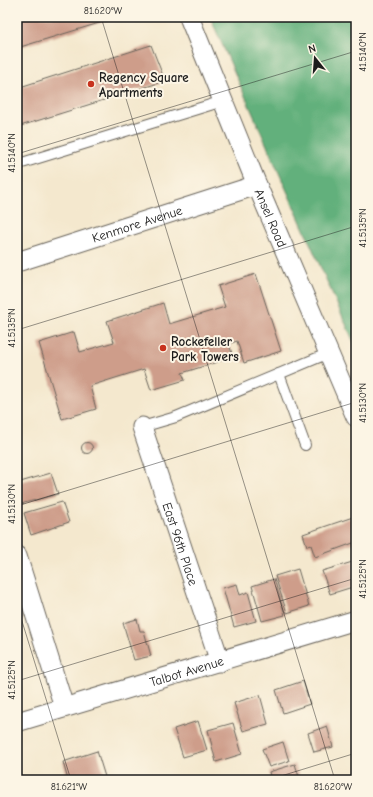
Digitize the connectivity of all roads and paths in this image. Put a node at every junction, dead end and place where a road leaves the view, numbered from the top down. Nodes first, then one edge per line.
1 (190, 17) edge
2 (223, 101) junction
3 (22, 163) dead end
4 (257, 185) junction
5 (17, 262) edge
6 (329, 353) junction
7 (279, 374) junction
8 (356, 417) edge
9 (142, 427) joint
10 (305, 445) dead end
11 (17, 556) edge
12 (356, 620) edge
13 (220, 662) junction
14 (64, 707) junction
15 (17, 722) edge

1 - 2 street, Ansel Road
2 - 3 lane
2 - 4 street, Ansel Road
4 - 5 street, Kenmore Avenue
4 - 6 street, Ansel Road
6 - 7 lane
6 - 8 street, Ansel Road
7 - 9 lane
7 - 10 lane
9 - 13 street, East 96th Place
11 - 14 street
12 - 13 street, Talbot Avenue
13 - 14 street, Talbot Avenue
14 - 15 street, Talbot Avenue

